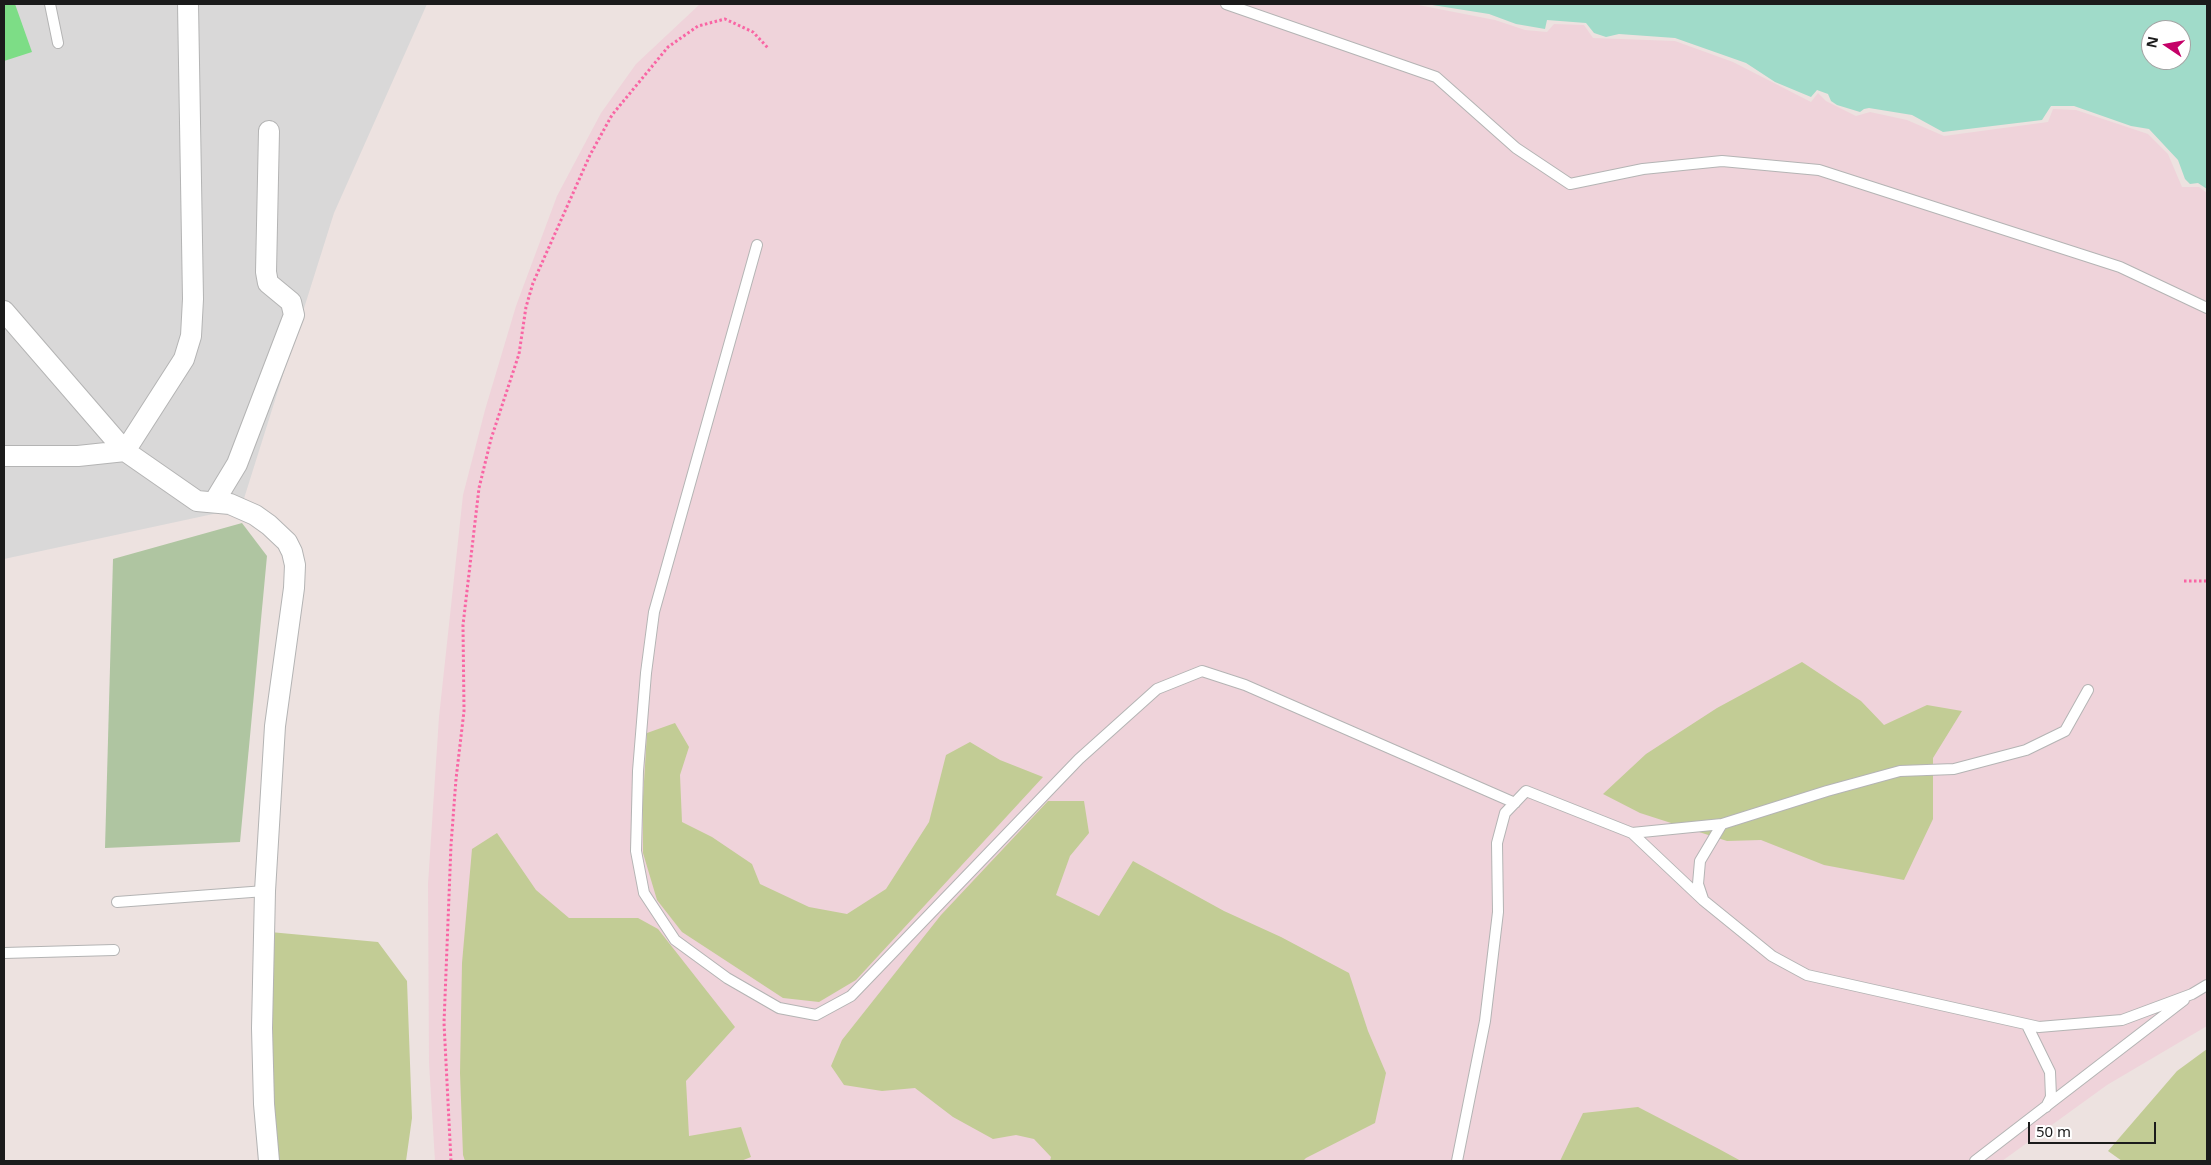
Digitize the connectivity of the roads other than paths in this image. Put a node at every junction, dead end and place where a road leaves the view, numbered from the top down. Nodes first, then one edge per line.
1 (50, 4) edge
2 (188, 4) edge
3 (1226, 4) edge
4 (58, 42) dead end
5 (269, 131) dead end
6 (757, 246) dead end
7 (2207, 308) edge
8 (4, 311) edge
9 (125, 451) junction
10 (4, 456) edge
11 (214, 502) junction
12 (2088, 690) dead end
13 (1515, 802) junction
14 (1722, 824) junction
15 (1632, 833) junction
16 (265, 891) junction
17 (1703, 900) junction
18 (117, 902) dead end
19 (114, 950) dead end
20 (4, 953) edge
21 (2207, 985) edge
22 (2192, 994) junction
23 (2027, 1025) junction
24 (2046, 1107) junction
25 (268, 1161) edge
26 (1458, 1161) edge
27 (1975, 1161) edge

1 - 4 lane
2 - 9 street
3 - 7 lane
5 - 11 street
6 - 13 lane
8 - 9 street
9 - 10 street
9 - 11 street
11 - 16 street
12 - 14 lane
13 - 15 lane
13 - 26 lane
14 - 15 lane
14 - 17 lane
15 - 17 lane
16 - 18 lane
16 - 25 street
17 - 23 lane
19 - 20 lane
21 - 22 lane
22 - 23 lane
22 - 24 lane
23 - 24 lane
24 - 27 lane

